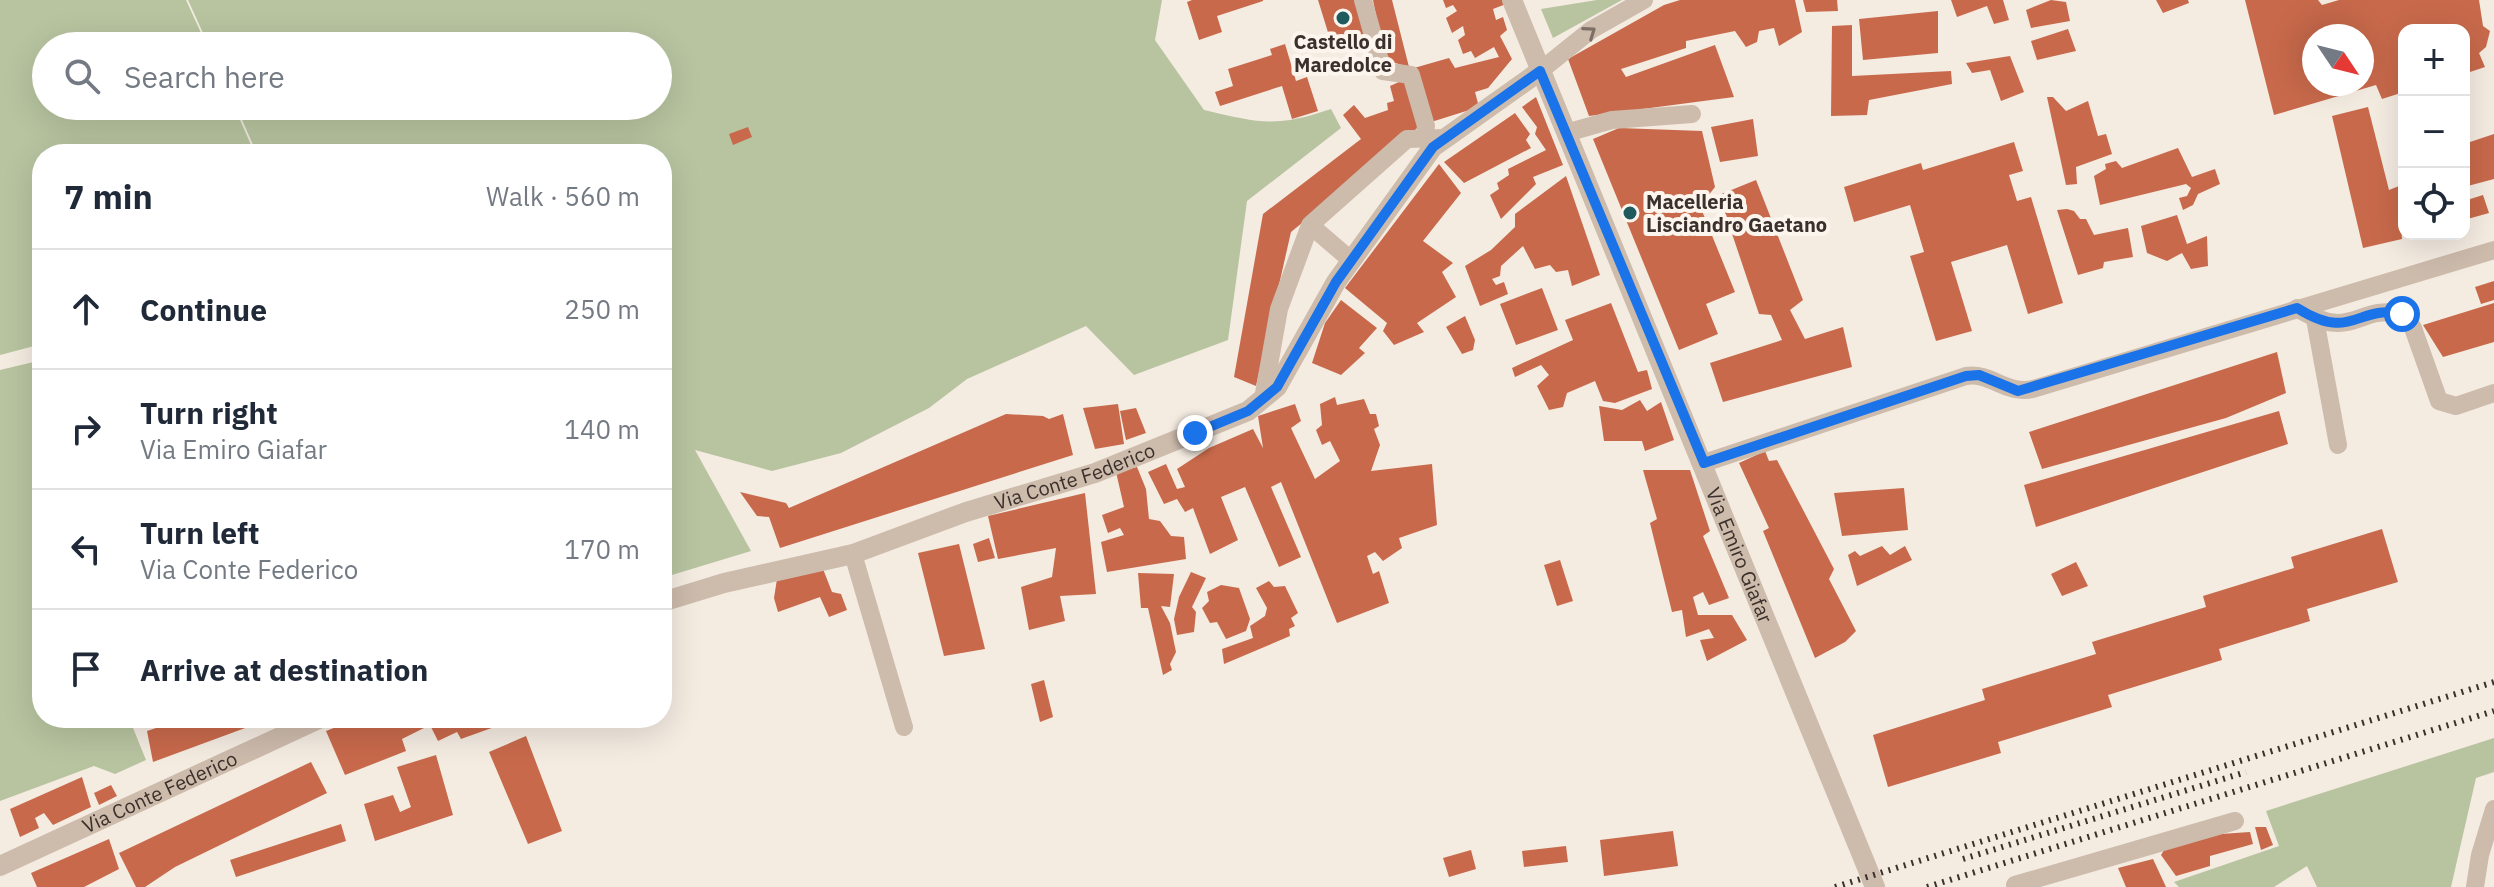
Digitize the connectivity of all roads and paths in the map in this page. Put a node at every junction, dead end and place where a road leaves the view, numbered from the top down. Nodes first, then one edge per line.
1 (1363, 0) edge
2 (1512, 0) edge
3 (1644, 0) edge
4 (1540, 71) junction
5 (1692, 114) dead end
6 (1566, 133) junction
7 (1446, 138) junction
8 (1424, 139) junction
9 (1310, 225) junction
10 (2494, 250) edge
11 (1352, 261) junction
12 (2297, 308) junction
13 (2315, 319) junction
14 (2494, 393) edge
15 (1263, 399) junction
16 (2338, 445) dead end
17 (1704, 463) junction
18 (853, 554) junction
19 (672, 599) edge
20 (904, 727) dead end
21 (299, 728) edge
22 (2494, 809) edge
23 (2235, 821) dead end
24 (0, 866) edge
25 (2013, 886) edge
26 (1875, 887) edge
27 (2475, 887) edge

1 - 8 street
2 - 4 street, Via Emiro Giafar
4 -> 3 street, Via Conte Federico
4 - 6 street, Via Emiro Giafar
4 - 7 street, Via Conte Federico
5 - 6 street
6 - 17 street, Via Emiro Giafar
7 - 8 street
7 - 11 street, Via Conte Federico
8 - 9 street
9 - 11 street
9 - 15 street
10 - 12 street
11 - 15 street, Via Conte Federico
12 - 13 street
12 - 17 street
13 - 14 street
13 - 16 street
15 - 18 street, Via Conte Federico
17 - 26 street, Via Emiro Giafar
18 - 19 street, Via Conte Federico
18 - 20 street
21 - 24 street, Via Conte Federico
22 - 27 street
23 - 25 street

